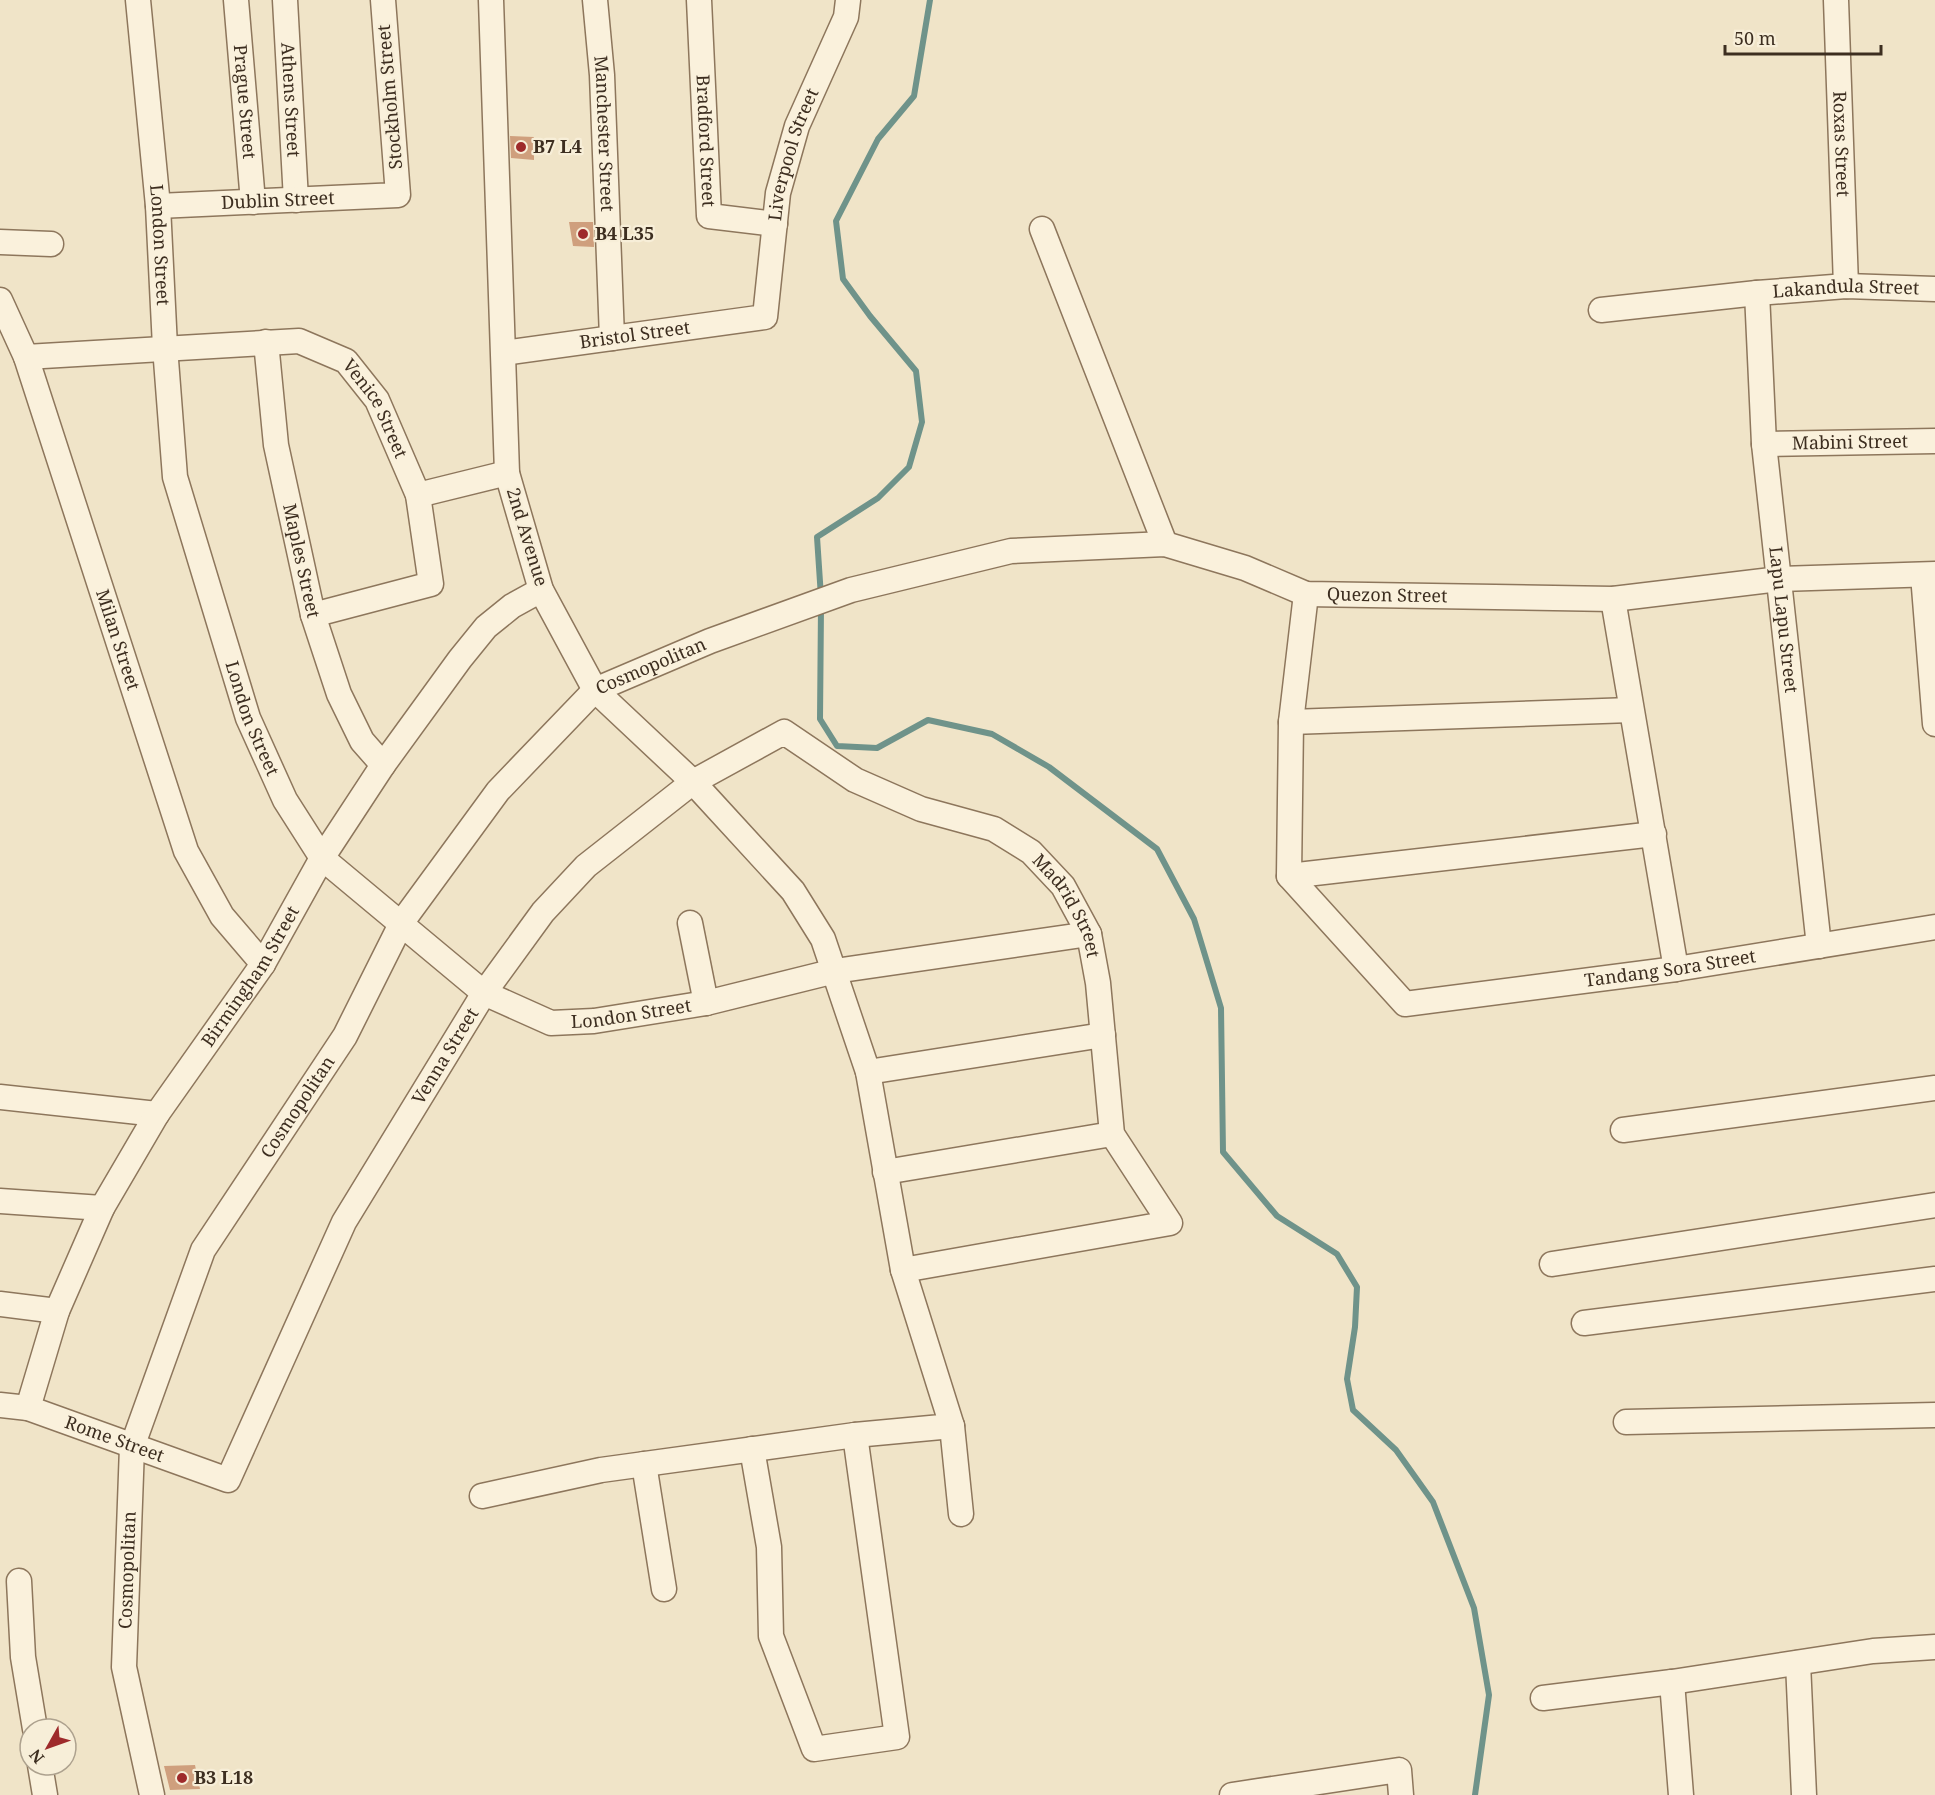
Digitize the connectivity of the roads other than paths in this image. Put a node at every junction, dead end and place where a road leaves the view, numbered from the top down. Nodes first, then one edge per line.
1 (138, 0) edge
2 (236, 0) edge
3 (285, 0) edge
4 (383, 0) edge
5 (491, 0) edge
6 (595, 0) edge
7 (699, 0) edge
8 (848, 0) edge
9 (1836, 0) edge
10 (398, 195) joint
11 (296, 200) junction
12 (254, 202) junction
13 (158, 206) junction
14 (775, 224) junction
15 (1042, 229) dead end
16 (0, 242) edge
17 (51, 244) dead end
18 (1846, 286) junction
19 (1935, 289) edge
20 (1757, 293) junction
21 (0, 300) edge
22 (1601, 310) dead end
23 (765, 317) joint
24 (612, 338) junction
25 (266, 342) junction
26 (165, 347) junction
27 (504, 353) junction
28 (26, 357) junction
29 (1935, 441) edge
30 (1764, 444) junction
31 (507, 473) junction
32 (418, 495) junction
33 (1165, 544) junction
34 (1929, 575) edge
35 (1780, 579) junction
36 (542, 590) junction
37 (851, 590) joint
38 (1306, 594) junction
39 (1613, 599) junction
40 (314, 615) junction
41 (595, 690) junction
42 (1631, 710) junction
43 (1291, 722) junction
44 (1935, 724) edge
45 (784, 732) joint
46 (383, 765) junction
47 (693, 782) junction
48 (1654, 834) junction
49 (322, 858) junction
50 (1289, 876) junction
51 (402, 922) junction
52 (690, 923) dead end
53 (1935, 927) edge
54 (1089, 934) junction
55 (1819, 946) junction
56 (262, 964) junction
57 (1676, 969) junction
58 (835, 971) junction
59 (483, 993) junction
60 (706, 1003) junction
61 (1103, 1035) junction
62 (868, 1072) junction
63 (1935, 1088) edge
64 (0, 1097) edge
65 (157, 1114) junction
66 (1623, 1130) dead end
67 (1112, 1134) junction
68 (885, 1172) junction
69 (0, 1201) edge
70 (1935, 1205) edge
71 (102, 1208) junction
72 (1552, 1264) dead end
73 (903, 1270) junction
74 (1935, 1279) edge
75 (0, 1304) edge
76 (57, 1311) junction
77 (1584, 1323) dead end
78 (0, 1405) edge
79 (28, 1408) junction
80 (1935, 1414) edge
81 (1626, 1422) dead end
82 (952, 1426) junction
83 (855, 1435) junction
84 (132, 1447) junction
85 (752, 1449) junction
86 (644, 1464) junction
87 (228, 1480) joint
88 (482, 1496) dead end
89 (961, 1514) dead end
90 (19, 1581) dead end
91 (664, 1589) dead end
92 (1935, 1647) edge
93 (1798, 1663) junction
94 (1672, 1682) junction
95 (1542, 1698) dead end
96 (33, 1717) edge
97 (42, 1777) edge
98 (45, 1795) edge
99 (152, 1795) edge
100 (1232, 1795) edge
101 (1401, 1795) edge
102 (1681, 1795) edge
103 (1804, 1795) edge

1 - 13 street, London Street
2 - 12 street, Prague Street
3 - 11 street, Athens Street
4 - 10 street, Stockholm Street
5 - 27 street, 2nd Avenue
6 - 24 street, Manchester Street
7 - 14 street, Bradford Street
8 - 14 street, Liverpool Street
9 - 18 street, Roxas Street
10 - 11 street, Dublin Street
11 - 12 street, Dublin Street
12 - 13 street, Dublin Street
13 - 26 street, London Street
14 - 23 street, Liverpool Street
15 - 33 street
16 - 17 street
18 - 19 street, Lakandula Street
18 - 20 street, Lakandula Street
20 - 22 street, Lakandula Street
20 - 30 street, Lapu Lapu Street
21 - 28 street, Milan Street
23 - 24 street, Bristol Street
24 - 27 street, Bristol Street
25 - 26 street, Venice Street
25 - 32 street, Venice Street
25 - 40 street, Maples Street
26 - 28 street, Venice Street
26 - 49 street, London Street
27 - 31 street, 2nd Avenue
28 - 56 street, Milan Street
29 - 30 street, Mabini Street
30 - 35 street, Lapu Lapu Street
31 - 32 street
31 - 36 street, 2nd Avenue
32 - 40 street, Venice Street
33 - 37 street, Quezon Street
33 - 38 street, Quezon Street
34 - 35 street, Quezon Street
34 - 44 street
35 - 39 street, Quezon Street
35 - 55 street, Lapu Lapu Street
36 - 41 street, 2nd Avenue
36 - 46 street, Birmingham Street
37 - 41 street, Cosmopolitan
38 - 39 street, Quezon Street
38 - 43 street
39 - 42 street
40 - 46 street, Maples Street
41 - 47 street, 2nd Avenue
41 - 51 street, Cosmopolitan
42 - 43 street
42 - 48 street
43 - 50 street
45 - 47 street, Venna Street
45 - 54 street, Madrid Street
46 - 49 street, Birmingham Street
47 - 58 street, 2nd Avenue
47 - 59 street, Venna Street
48 - 50 street
48 - 57 street
49 - 51 street, London Street
49 - 56 street, Birmingham Street
50 - 57 street, Tandang Sora Street
51 - 59 street, London Street
51 - 84 street, Cosmopolitan
52 - 60 street
53 - 55 street, Tandang Sora Street
54 - 58 street, London Street
54 - 61 street, Madrid Street
55 - 57 street, Tandang Sora Street
56 - 65 street, Birmingham Street
58 - 60 street, London Street
58 - 62 street, 2nd Avenue
59 - 60 street, London Street
59 - 87 street, Venna Street
61 - 62 street
61 - 67 street, Madrid Street
62 - 68 street, 2nd Avenue
63 - 66 street
64 - 65 street
65 - 71 street, Birmingham Street
67 - 68 street
67 - 73 street, Madrid Street
68 - 73 street, 2nd Avenue
69 - 71 street
70 - 72 street
71 - 76 street, Birmingham Street
73 - 82 street, 2nd Avenue
74 - 77 street
75 - 76 street
76 - 79 street, Birmingham Street
78 - 79 street, Rome Street
79 - 84 street, Rome Street
80 - 81 street
82 - 83 street
82 - 89 street, 2nd Avenue
83 - 85 street
83 - 85 street
84 - 87 street, Rome Street
84 - 99 street, Cosmopolitan
85 - 86 street
86 - 88 street
86 - 91 street
90 - 96 street
92 - 93 street
93 - 94 street
93 - 103 street
94 - 95 street
94 - 102 street
97 - 98 street
100 - 101 street

